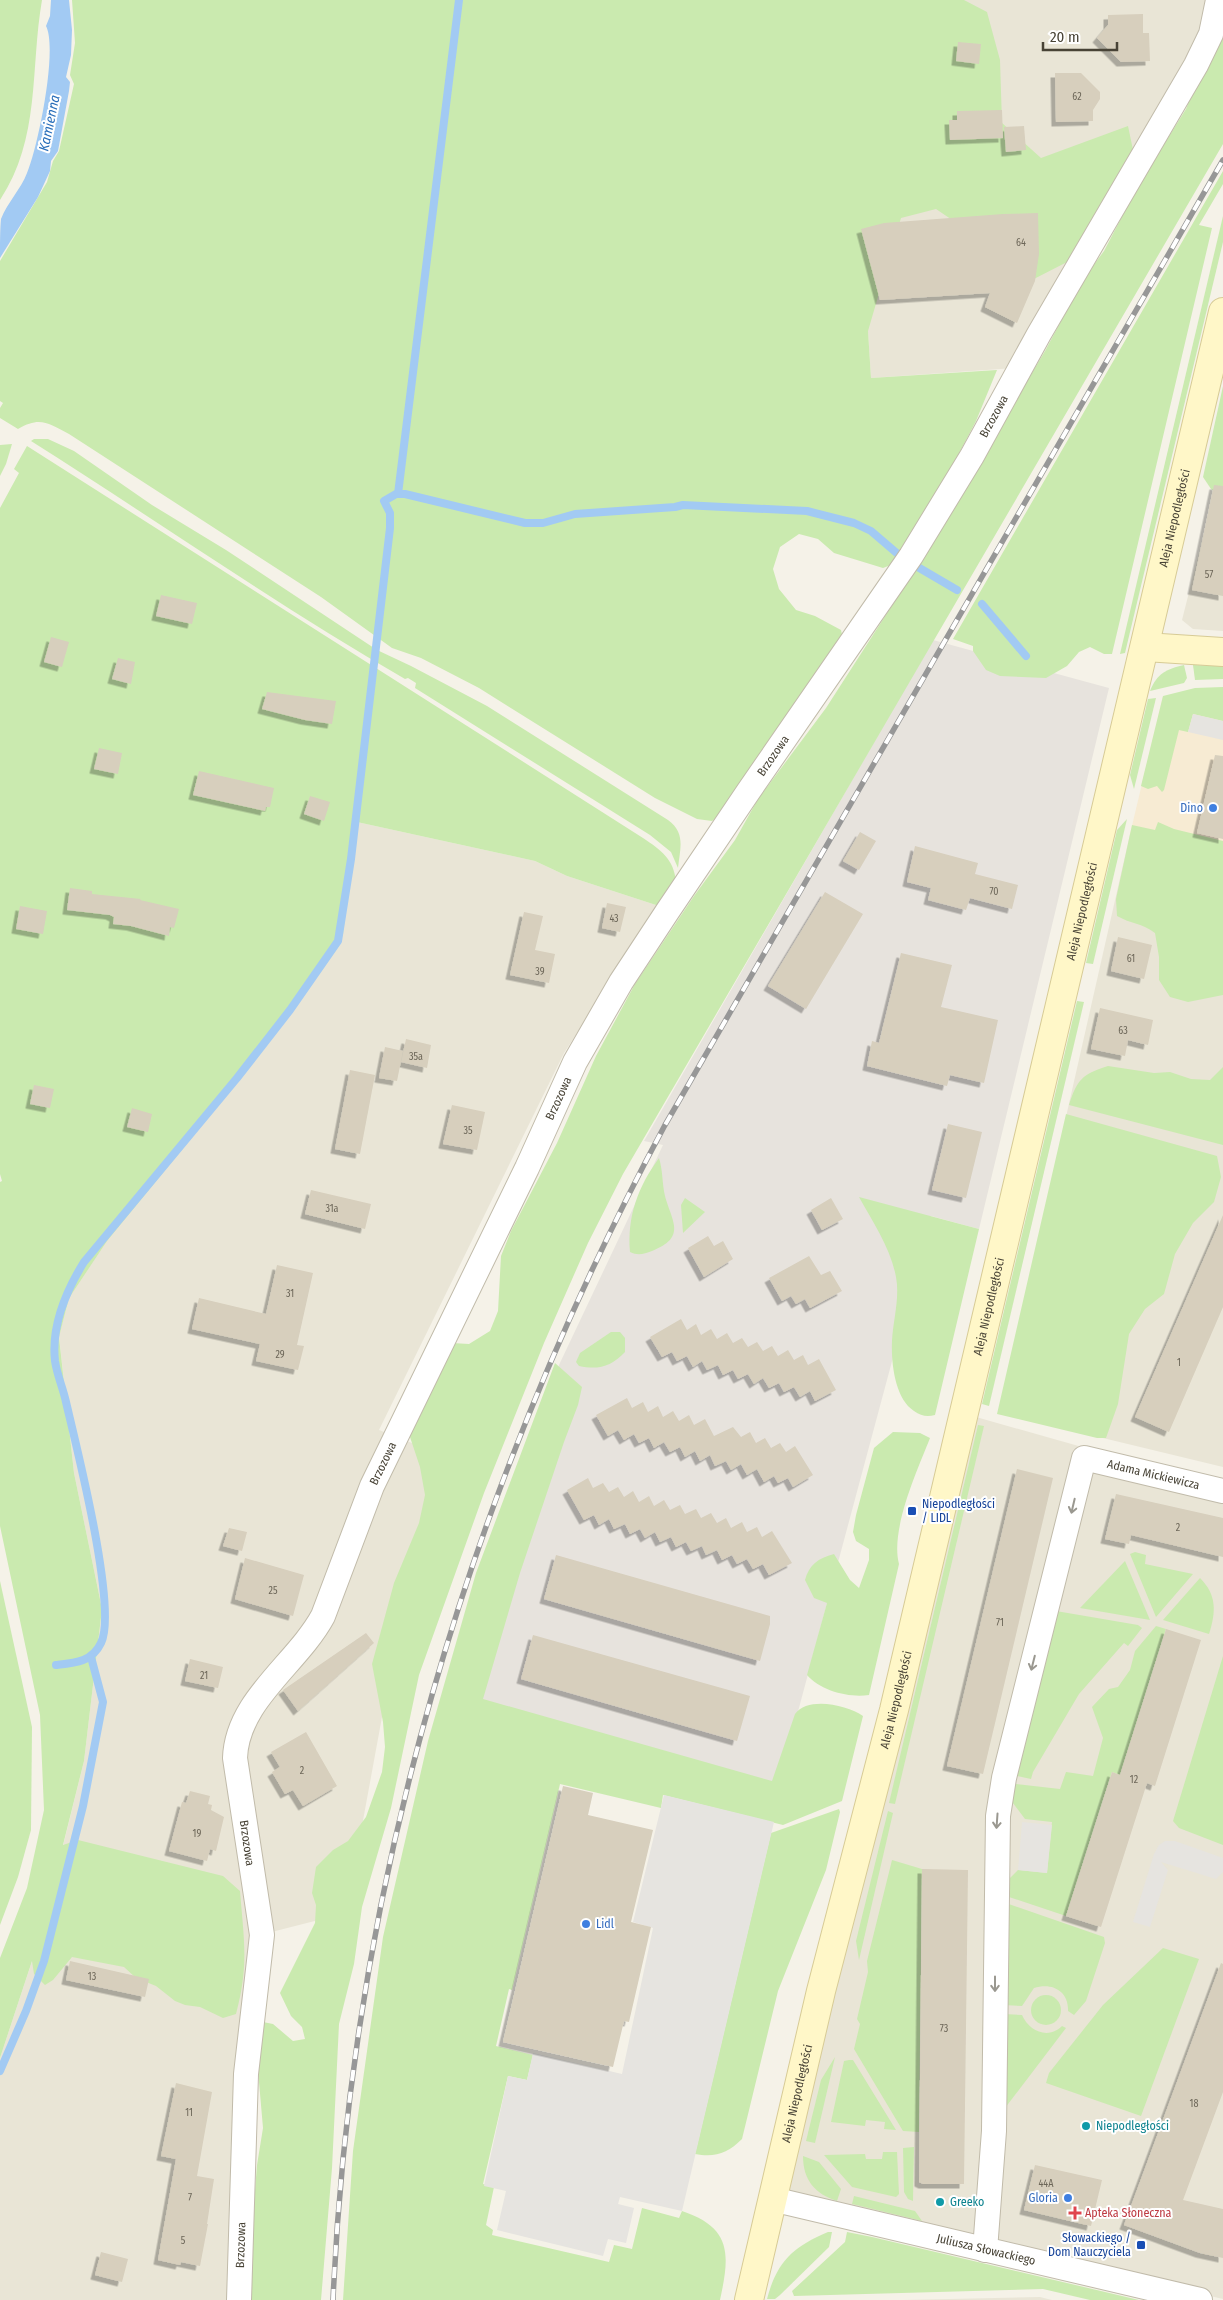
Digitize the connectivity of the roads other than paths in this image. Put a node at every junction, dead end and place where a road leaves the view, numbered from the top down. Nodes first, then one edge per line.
1 (1218, 0) edge
2 (1223, 312) edge
3 (1145, 648) junction
4 (1223, 652) edge
5 (1223, 1491) edge
6 (772, 2199) junction
7 (985, 2250) junction
8 (239, 2300) edge
9 (749, 2300) edge
10 (1200, 2300) edge

1 - 8 street, Brzozowa
2 - 3 street, Aleja Niepodległości
3 - 4 street
3 - 6 street, Aleja Niepodległości
5 -> 7 street, Adama Mickiewicza
6 - 7 street, Juliusza Słowackiego
6 - 9 street, Aleja Niepodległości
7 - 10 street, Juliusza Słowackiego

